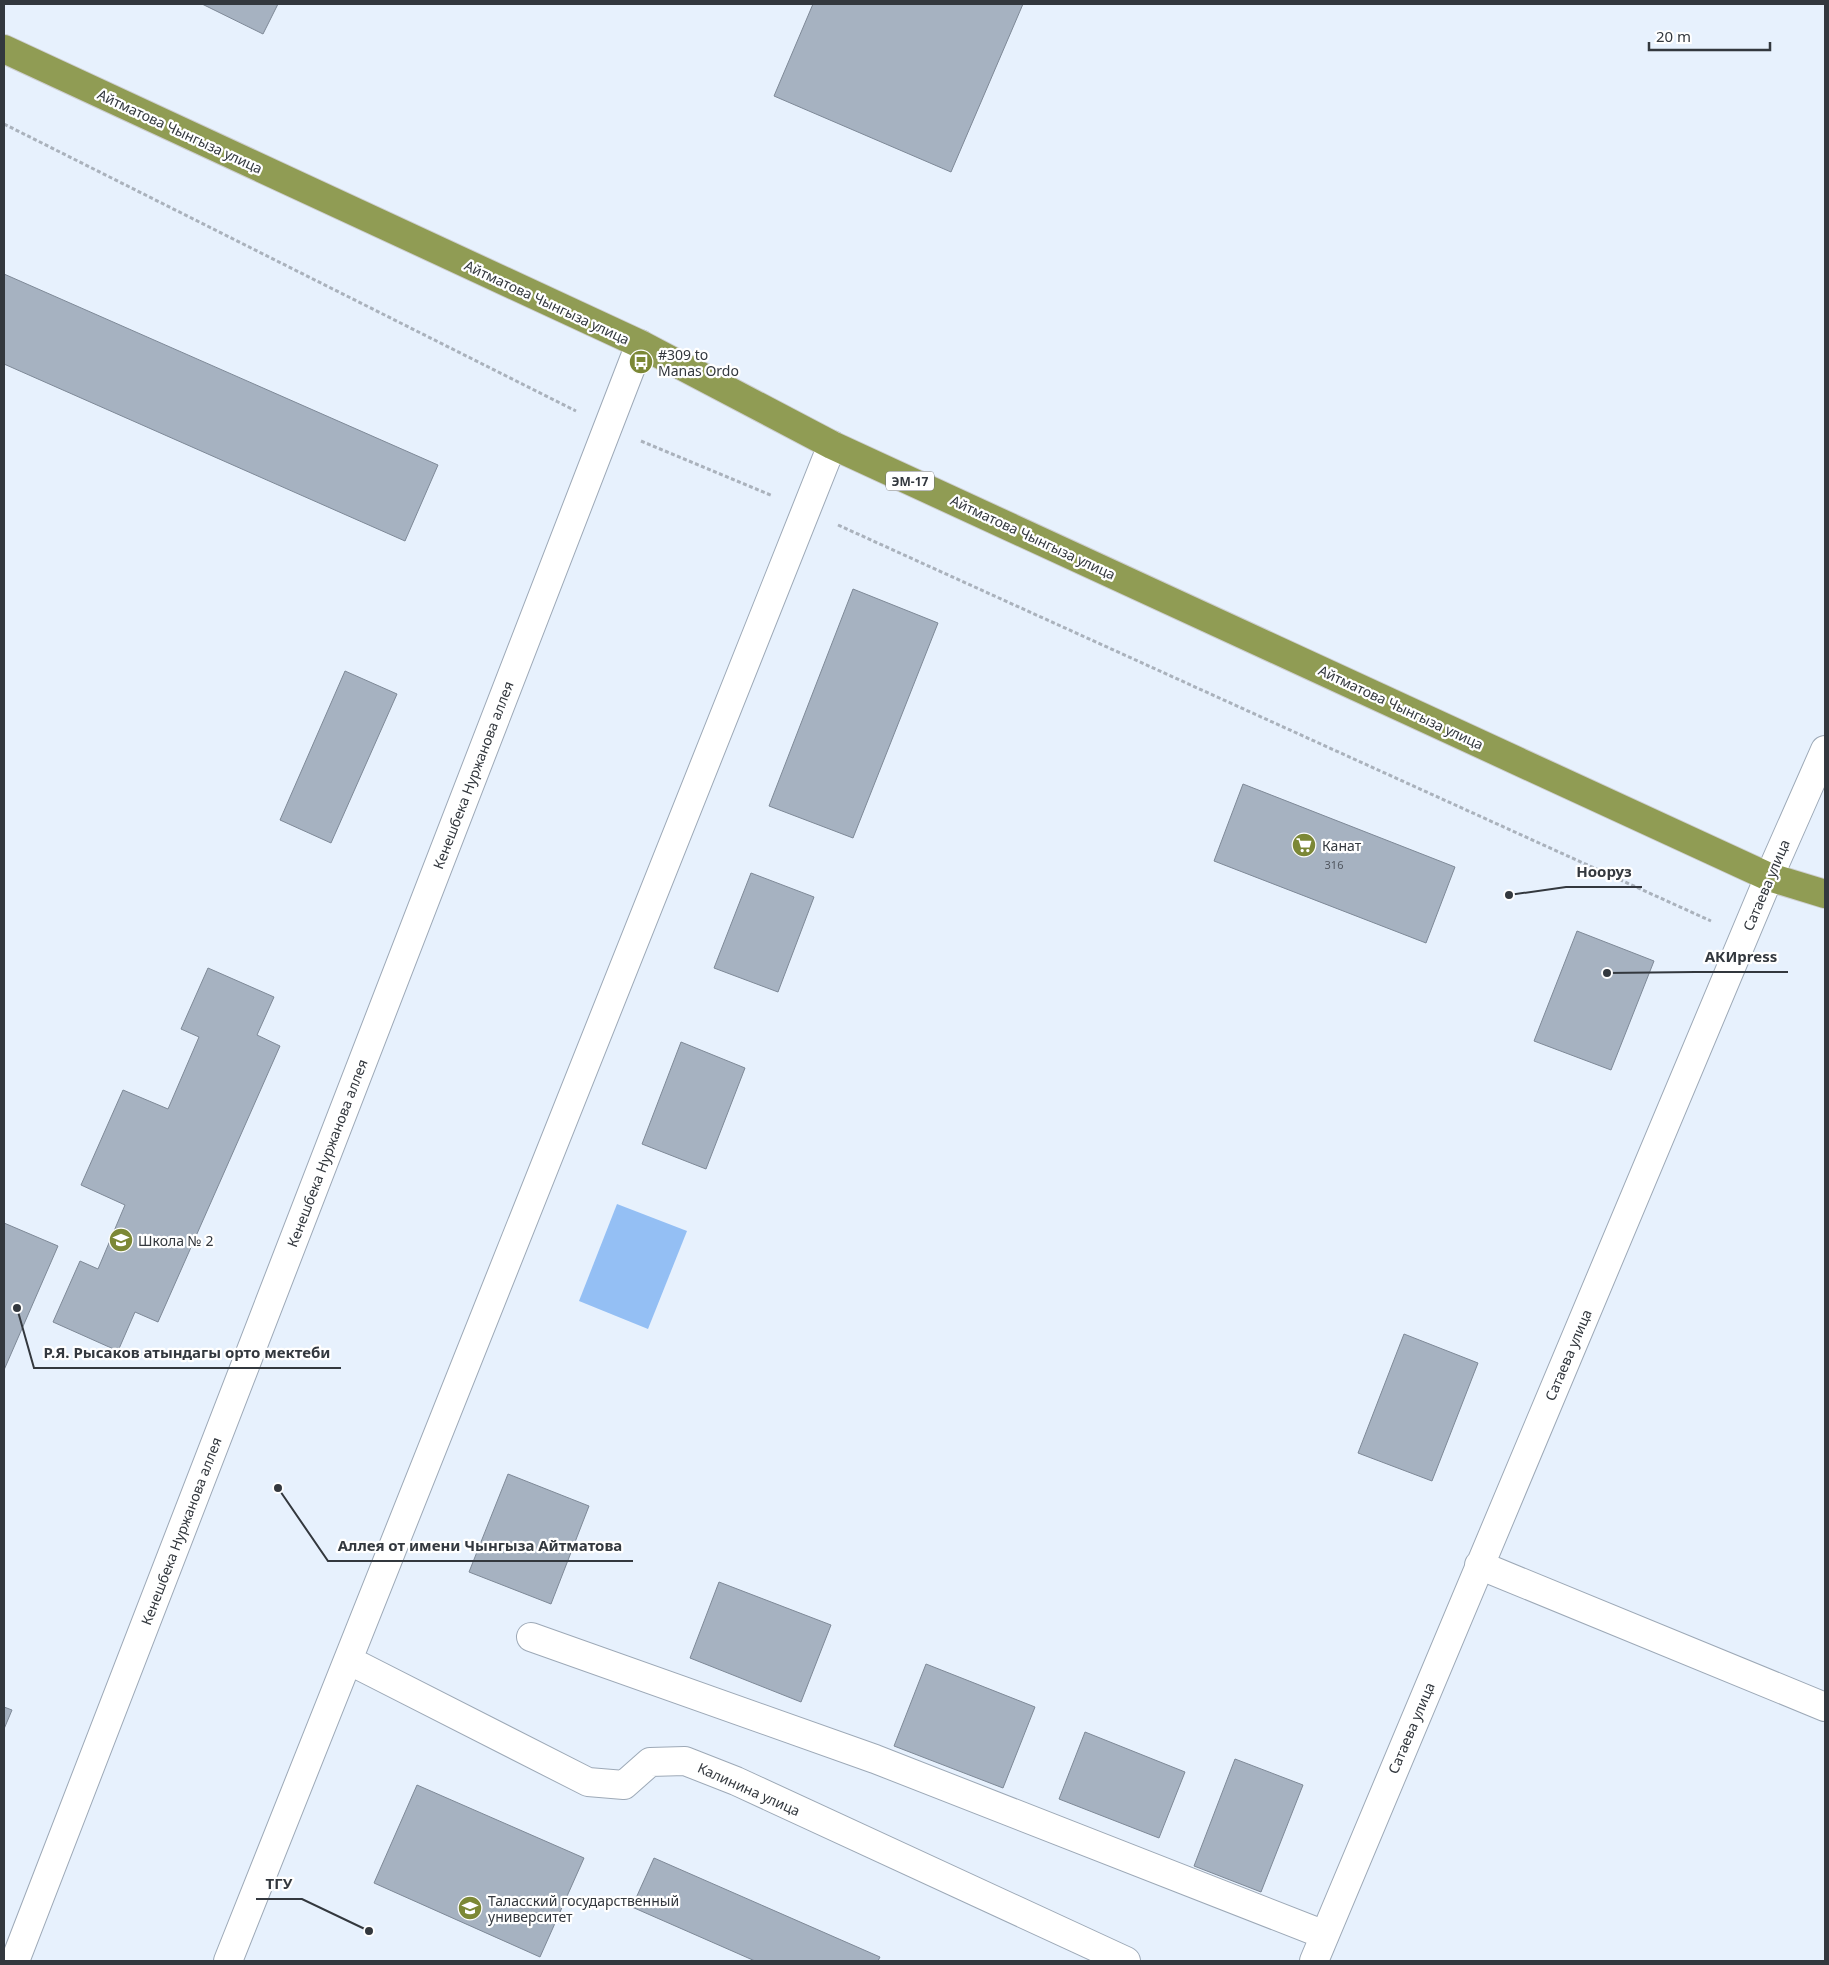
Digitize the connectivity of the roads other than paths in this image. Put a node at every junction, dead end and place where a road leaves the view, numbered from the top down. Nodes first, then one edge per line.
1 (4, 49) edge
2 (640, 344) junction
3 (832, 445) junction
4 (1825, 750) edge
5 (1769, 877) junction
6 (1825, 894) edge
7 (1479, 1565) junction
8 (531, 1637) dead end
9 (348, 1660) junction
10 (1825, 1707) edge
11 (1325, 1935) junction
12 (15, 1961) edge
13 (228, 1961) edge
14 (1126, 1961) edge
15 (1314, 1961) edge

1 - 2 highway, Айтматова Чынгыза улица / ЭМ-17
2 - 3 highway, Айтматова Чынгыза улица / ЭМ-17
2 - 12 street, Кенешбека Нуржанова аллея
3 - 5 highway, Айтматова Чынгыза улица / ЭМ-17
3 - 9 street
4 - 5 street, Сатаева улица
5 - 6 highway, Айтматова Чынгыза улица / ЭМ-17
5 - 7 street, Сатаева улица
7 - 10 street
7 - 11 street, Сатаева улица
8 - 11 street
9 - 13 street
9 - 14 street, Калинина улица
11 - 15 street, Сатаева улица

